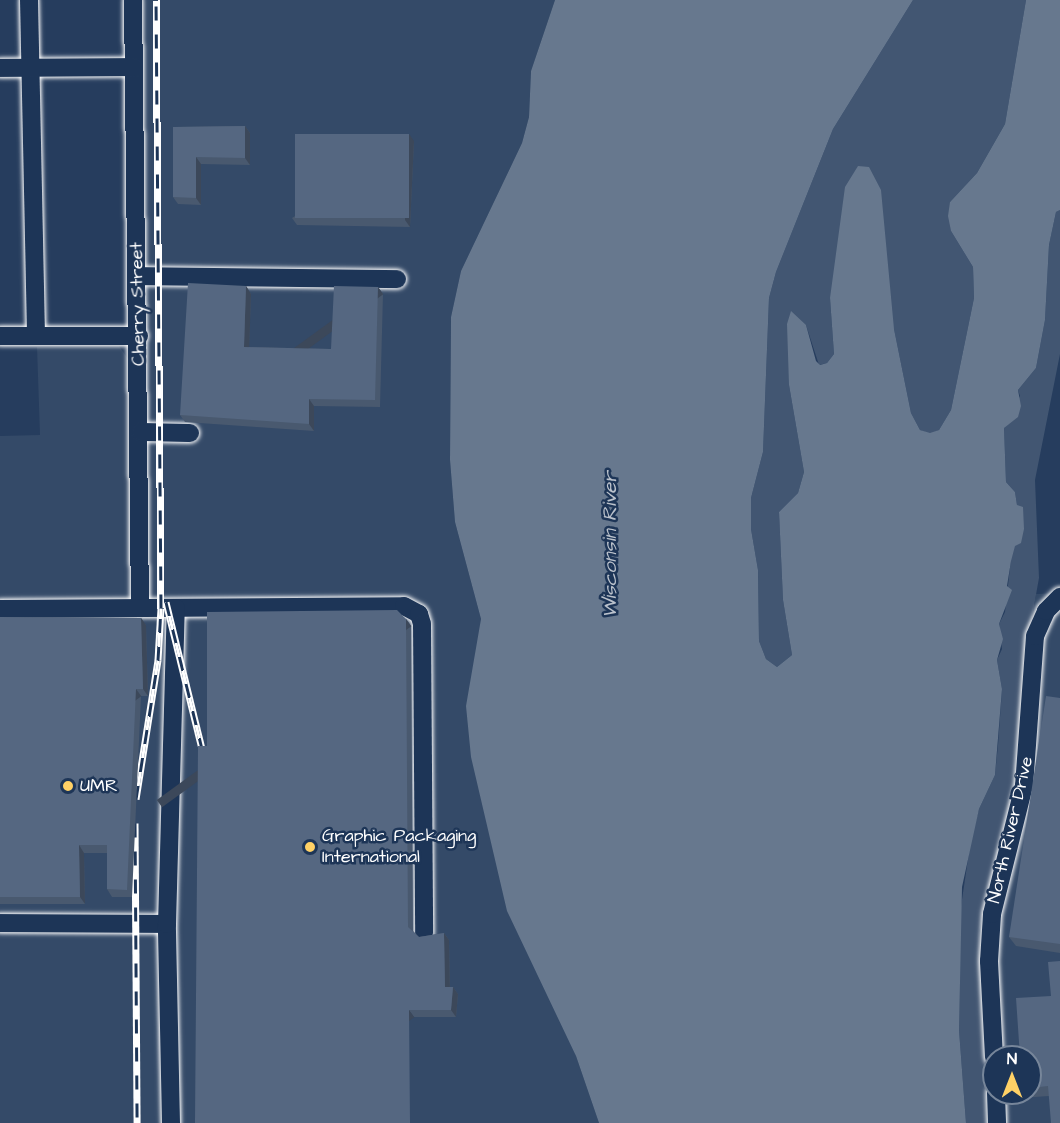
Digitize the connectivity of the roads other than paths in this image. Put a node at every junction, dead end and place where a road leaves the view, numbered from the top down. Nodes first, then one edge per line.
1 (29, 0) edge
2 (133, 0) edge
3 (30, 67) junction
4 (134, 67) junction
5 (0, 68) edge
6 (138, 276) junction
7 (397, 279) dead end
8 (0, 336) edge
9 (36, 336) junction
10 (139, 336) junction
11 (141, 432) junction
12 (190, 433) dead end
13 (1054, 602) edge
14 (140, 608) junction
15 (176, 608) junction
16 (0, 609) edge
17 (0, 923) edge
18 (166, 924) junction
19 (424, 933) dead end
20 (994, 1045) edge
21 (996, 1105) edge
22 (171, 1123) edge
23 (997, 1123) edge

1 - 3 street
2 - 4 street, Cherry Street
3 - 4 street
3 - 5 street
3 - 9 street
4 - 6 street, Cherry Street
6 - 7 street
6 - 10 street, Cherry Street
8 - 9 street
9 - 10 street
10 - 11 street, Cherry Street
11 - 12 street
11 - 14 street, Cherry Street
13 - 20 street, North River Drive
14 - 15 street
14 - 16 street
15 - 18 street
15 - 19 street
17 - 18 street
18 - 22 street
21 - 23 street

